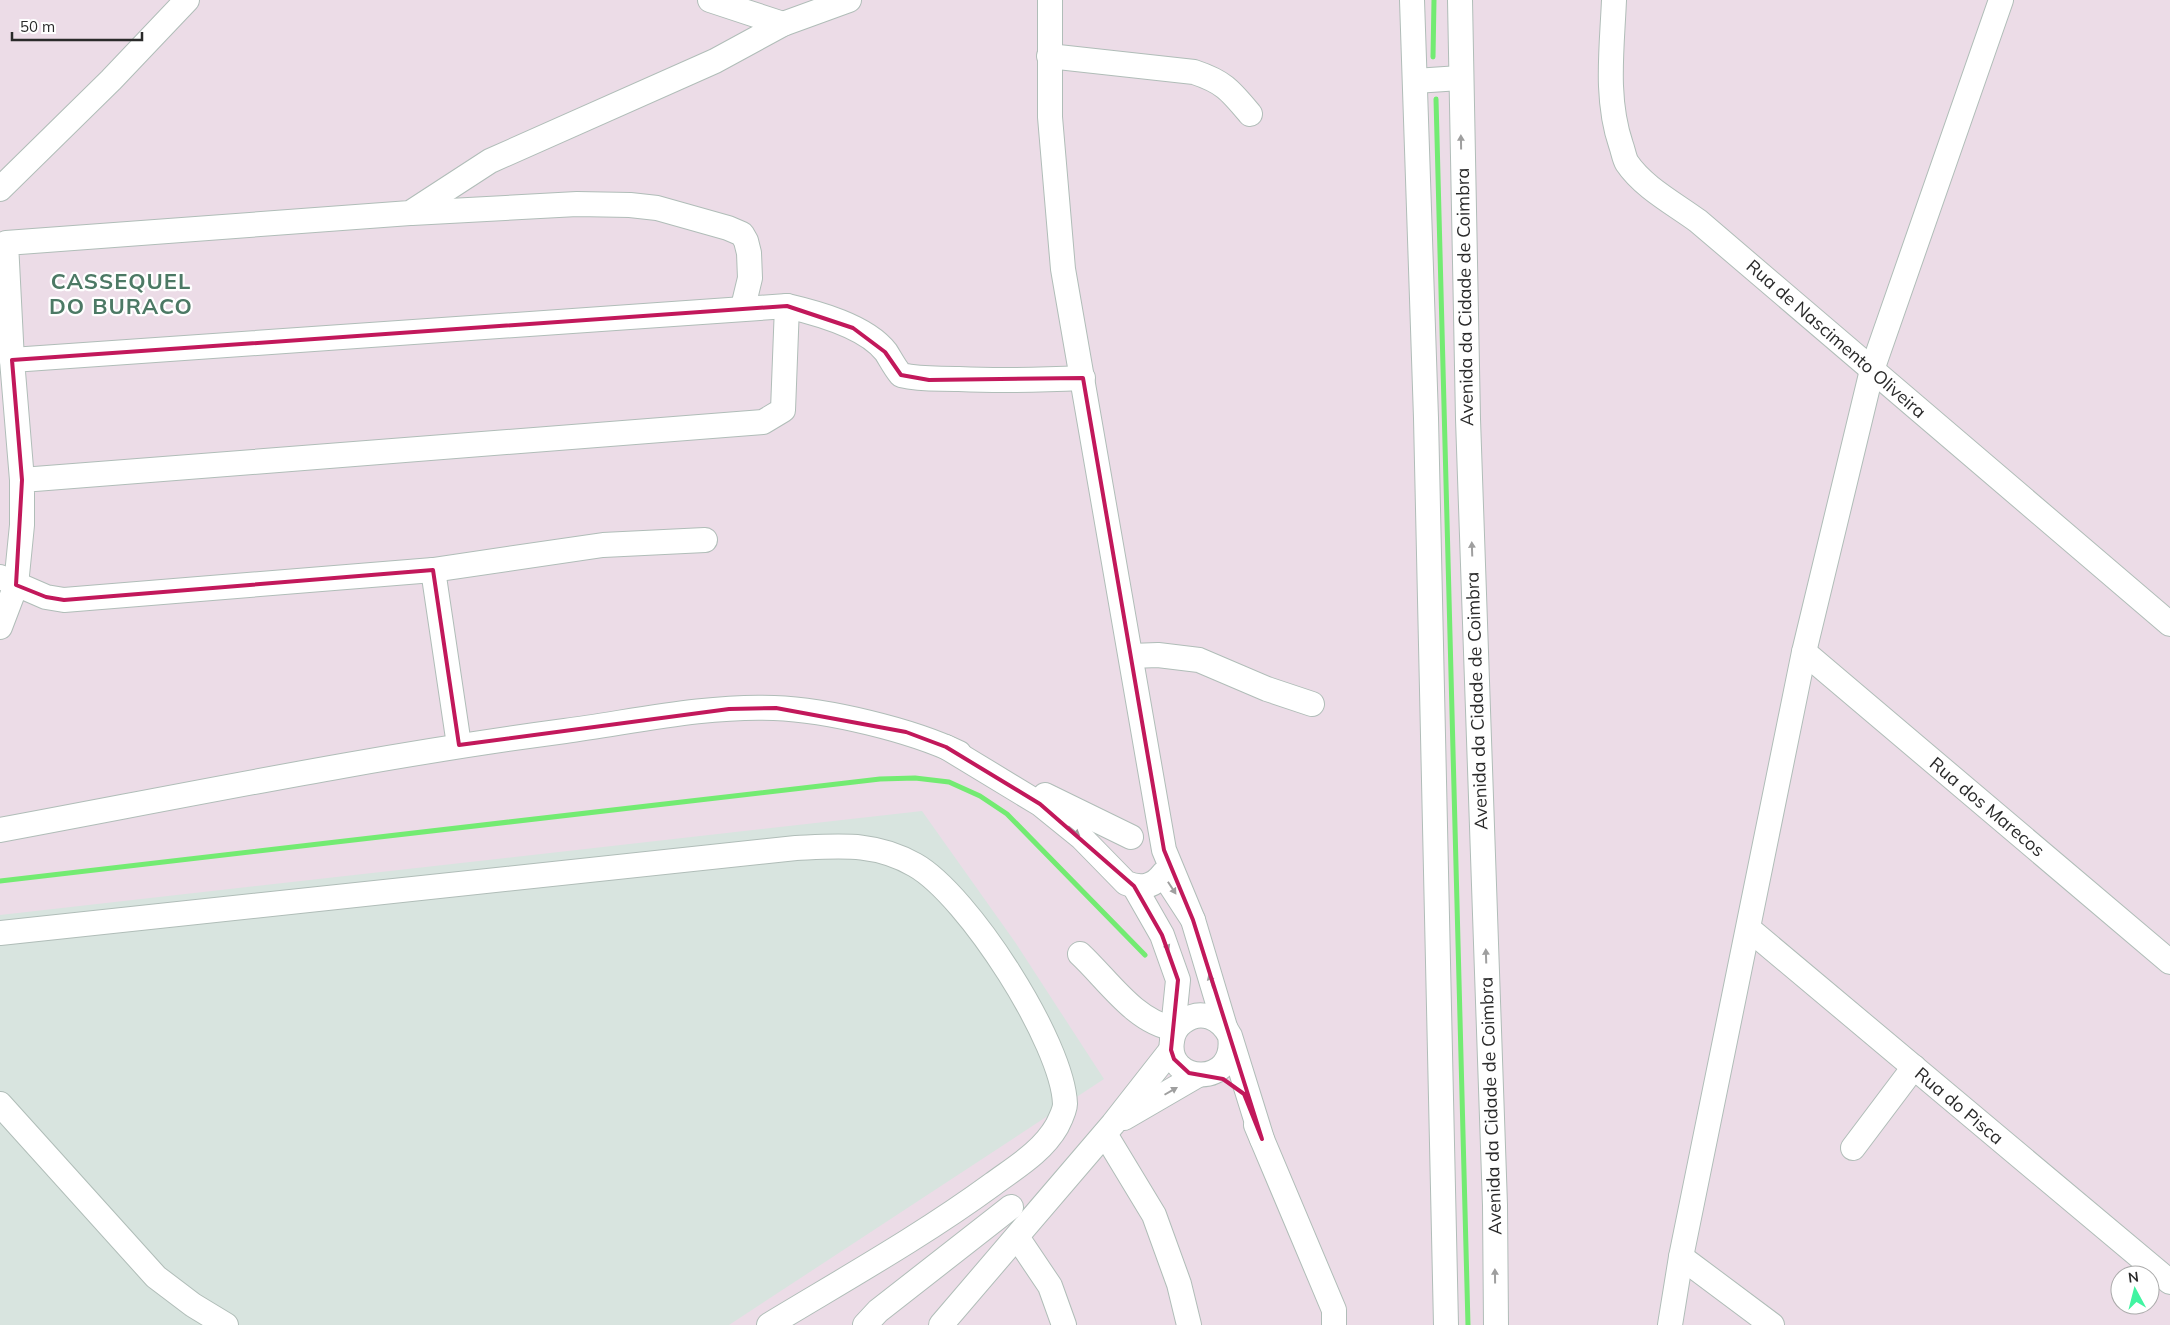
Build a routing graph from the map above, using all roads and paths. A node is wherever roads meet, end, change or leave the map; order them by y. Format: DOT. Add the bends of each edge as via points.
graph roads {
  1 [pos="187,0"];
  2 [pos="710,0"];
  3 [pos="849,0"];
  4 [pos="1050,0"];
  5 [pos="1412,0"];
  6 [pos="1460,0"];
  7 [pos="1614,0"];
  8 [pos="2001,0"];
  9 [pos="784,24"];
  10 [pos="1049,56"];
  11 [pos="1460,78"];
  12 [pos="1415,81"];
  13 [pos="1250,114"];
  14 [pos="0,189"];
  15 [pos="410,213"];
  16 [pos="3,236"];
  17 [pos="787,306"];
  18 [pos="743,307"];
  19 [pos="12,360"];
  20 [pos="1872,370"];
  21 [pos="1083,378"];
  22 [pos="22,480"];
  23 [pos="705,540"];
  24 [pos="432,570"];
  25 [pos="8,581"];
  26 [pos="2170,624"];
  27 [pos="0,627"];
  28 [pos="1804,652"];
  29 [pos="1131,656"];
  30 [pos="1312,704"];
  31 [pos="459,745"];
  32 [pos="946,747"];
  33 [pos="1151,779"];
  34 [pos="0,830"];
  35 [pos="1137,836"];
  36 [pos="1164,850"];
  37 [pos="1127,882"];
  38 [pos="1193,920"];
  39 [pos="1749,929"];
  40 [pos="0,933"];
  41 [pos="1080,954"];
  42 [pos="2170,962"];
  43 [pos="1227,1032"];
  44 [pos="1172,1040"];
  45 [pos="1914,1067"];
  46 [pos="1203,1075"];
  47 [pos="0,1104"];
  48 [pos="1109,1129"];
  49 [pos="1262,1138"];
  50 [pos="1853,1148"];
  51 [pos="1011,1207"];
  52 [pos="1017,1238"];
  53 [pos="1681,1257"];
  54 [pos="2170,1282"];
  55 [pos="958,1316"];
  56 [pos="1334,1318"];
  57 [pos="226,1325"];
  58 [pos="769,1325"];
  59 [pos="865,1325"];
  60 [pos="941,1325"];
  61 [pos="1064,1325"];
  62 [pos="1189,1325"];
  63 [pos="1353,1325"];
  64 [pos="1446,1325"];
  65 [pos="1496,1325"];
  66 [pos="1670,1325"];
  67 [pos="1772,1325"];
  1 -- 14 [label="street"];
  2 -- 9 [label="street"];
  3 -- 9 [label="street"];
  4 -- 10 [label="street"];
  5 -- 12 [label="street"];
  6 -- 11 [label="street, Avenida da Cidade de Coimbra"];
  7 -- 20 [label="street, Rua de Nascimento Oliveira" via="1611,93 1615,129 1626,162 1651,187 1698,221"];
  8 -- 20 [label="street"];
  9 -- 15 [label="street" via="715,61 490,161"];
  10 -- 13 [label="street" via="1194,72 1216,79"];
  10 -- 21 [label="street" via="1055,193"];
  11 -- 12 [label="street"];
  65 -- 11 [label="street, Avenida da Cidade de Coimbra, one-way"];
  12 -- 64 [label="street" via="1426,418"];
  15 -- 16 [label="street"];
  15 -- 18 [label="street" via="577,204 657,208 742,234 749,253 750,278"];
  16 -- 19 [label="street"];
  17 -- 18 [label="street"];
  17 -- 21 [label="street" via="817,313 853,328 885,352 901,375 929,380"];
  17 -- 22 [label="street" via="783,410 763,422"];
  18 -- 19 [label="street"];
  19 -- 22 [label="street"];
  20 -- 26 [label="street, Rua de Nascimento Oliveira"];
  20 -- 28 [label="street"];
  21 -- 29 [label="street"];
  22 -- 25 [label="street" via="22,525"];
  23 -- 24 [label="street" via="603,545"];
  24 -- 25 [label="street" via="64,600 46,598"];
  24 -- 31 [label="street"];
  25 -- 27 [label="street"];
  28 -- 39 [label="street"];
  28 -- 42 [label="street, Rua dos Marecos"];
  29 -- 30 [label="street" via="1178,656 1199,660"];
  29 -- 33 [label="street"];
  31 -- 32 [label="street" via="729,709 776,708 840,717 906,732"];
  31 -- 34 [label="street"];
  32 -- 35 [label="street"];
  32 -- 37 [label="street, one-way" via="1040,804 1082,838"];
  33 -- 35 [label="street"];
  33 -- 36 [label="street"];
  35 -- 36 [label="street" via="1159,843"];
  35 -- 37 [label="street" via="1119,847 1116,855 1116,870"];
  36 -- 38 [label="street"];
  37 -- 38 [label="street, one-way" via="1151,885 1163,874"];
  37 -- 44 [label="street, one-way" via="1162,935 1178,980"];
  43 -- 38 [label="street, one-way"];
  39 -- 45 [label="street, Rua do Pisca"];
  39 -- 53 [label="street"];
  40 -- 58 [label="street" via="796,848 860,846 890,852 940,884 984,935 1040,1026 1062,1079 1065,1106 1056,1126 1037,1151 941,1222"];
  41 -- 44 [label="street" via="1142,1016 1162,1027"];
  43 -- 44 [label="street" via="1208,1016 1189,1018 1174,1031"];
  43 -- 46 [label="street" via="1231,1046 1224,1064"];
  43 -- 49 [label="street"];
  44 -- 46 [label="street" via="1181,1067"];
  44 -- 48 [label="street"];
  45 -- 50 [label="street"];
  45 -- 54 [label="street, Rua do Pisca"];
  48 -- 46 [label="street, one-way"];
  46 -- 49 [label="street" via="1232,1084 1244,1094"];
  47 -- 57 [label="street" via="156,1277"];
  48 -- 52 [label="street"];
  48 -- 62 [label="street" via="1154,1215 1179,1284"];
  49 -- 56 [label="street"];
  51 -- 59 [label="street" via="878,1311"];
  52 -- 55 [label="street"];
  52 -- 61 [label="street" via="1050,1286"];
  53 -- 66 [label="street"];
  53 -- 67 [label="street"];
  55 -- 60 [label="street"];
  56 -- 63 [label="street"];
}
